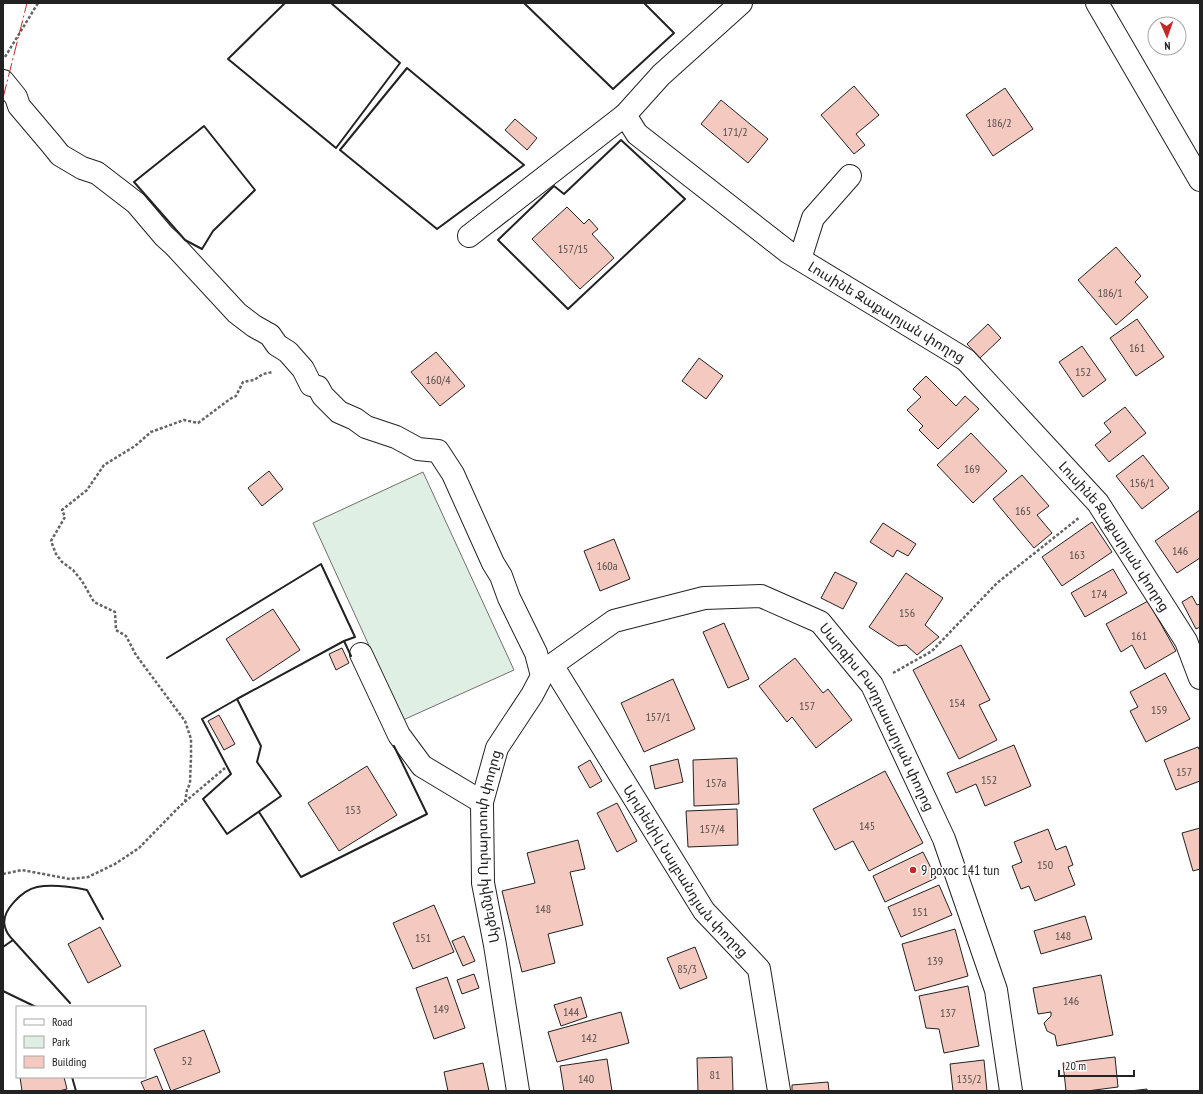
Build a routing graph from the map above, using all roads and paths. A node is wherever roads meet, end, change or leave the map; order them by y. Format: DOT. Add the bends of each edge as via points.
graph roads {
  1 [pos="38,3"];
  2 [pos="742,3"];
  3 [pos="1097,3"];
  4 [pos="3,60"];
  5 [pos="3,82"];
  6 [pos="625,115"];
  7 [pos="850,176"];
  8 [pos="1200,180"];
  9 [pos="469,236"];
  10 [pos="800,259"];
  11 [pos="279,371"];
  12 [pos="1098,503"];
  13 [pos="1193,637"];
  14 [pos="361,654"];
  15 [pos="547,670"];
  16 [pos="1200,678"];
  17 [pos="872,685"];
  18 [pos="225,768"];
  19 [pos="185,802"];
  20 [pos="482,802"];
  21 [pos="3,874"];
  22 [pos="518,1091"];
  23 [pos="779,1091"];
  24 [pos="1011,1091"];
  1 -- 4 [label="path"];
  2 -- 6 [label="street" via="661,75"];
  3 -- 8 [label="street"];
  5 -- 15 [label="street, Արփենիկ Նալբանդյան փողոց" via="16,97 19,106 60,155 82,168 97,173 136,203 237,313 270,335 277,345 288,352 303,369 311,385 318,386 323,396 339,412 366,427 418,448 438,451 453,474 509,598"];
  6 -- 9 [label="street"];
  6 -- 10 [label="street, Լուսինե Զաքարյան փողոց" via="637,134 782,248"];
  7 -- 10 [label="street" via="813,218"];
  10 -- 12 [label="street, Լուսինե Զաքարյան փողոց" via="966,360"];
  11 -- 19 [label="path" via="243,382 236,396 198,423 184,420 150,432 135,446 104,465 87,490 62,510 65,517 51,541 56,554 82,580 94,602 115,612 116,630 126,636 136,655 185,721 191,739 191,757 190,783"];
  12 -- 13 [label="street, Լուսինե Զաքարյան փողոց"];
  12 -- 17 [label="path" via="998,583 932,651"];
  13 -- 16 [label="street, Լուսինե Զաքարյան փողոց"];
  14 -- 20 [label="street" via="399,734 422,766"];
  15 -- 17 [label="street, Սարգիս Բաղդասարյան փողոց" via="614,621 704,598 761,596 820,622"];
  15 -- 20 [label="street, Այծեմնիկ Ուրարտուի փողոց" via="497,748"];
  15 -- 23 [label="street, Արփենիկ Նալբանդյան փողոց" via="704,911 759,970"];
  17 -- 24 [label="street, Սարգիս Բաղդասարյան փողոց" via="944,839 996,990"];
  18 -- 19 [label="path"];
  19 -- 21 [label="path" via="139,848 115,864 88,877 70,879 22,870"];
  20 -- 22 [label="street, Այծեմնիկ Ուրարտուի փողոց" via="483,883"];
}
